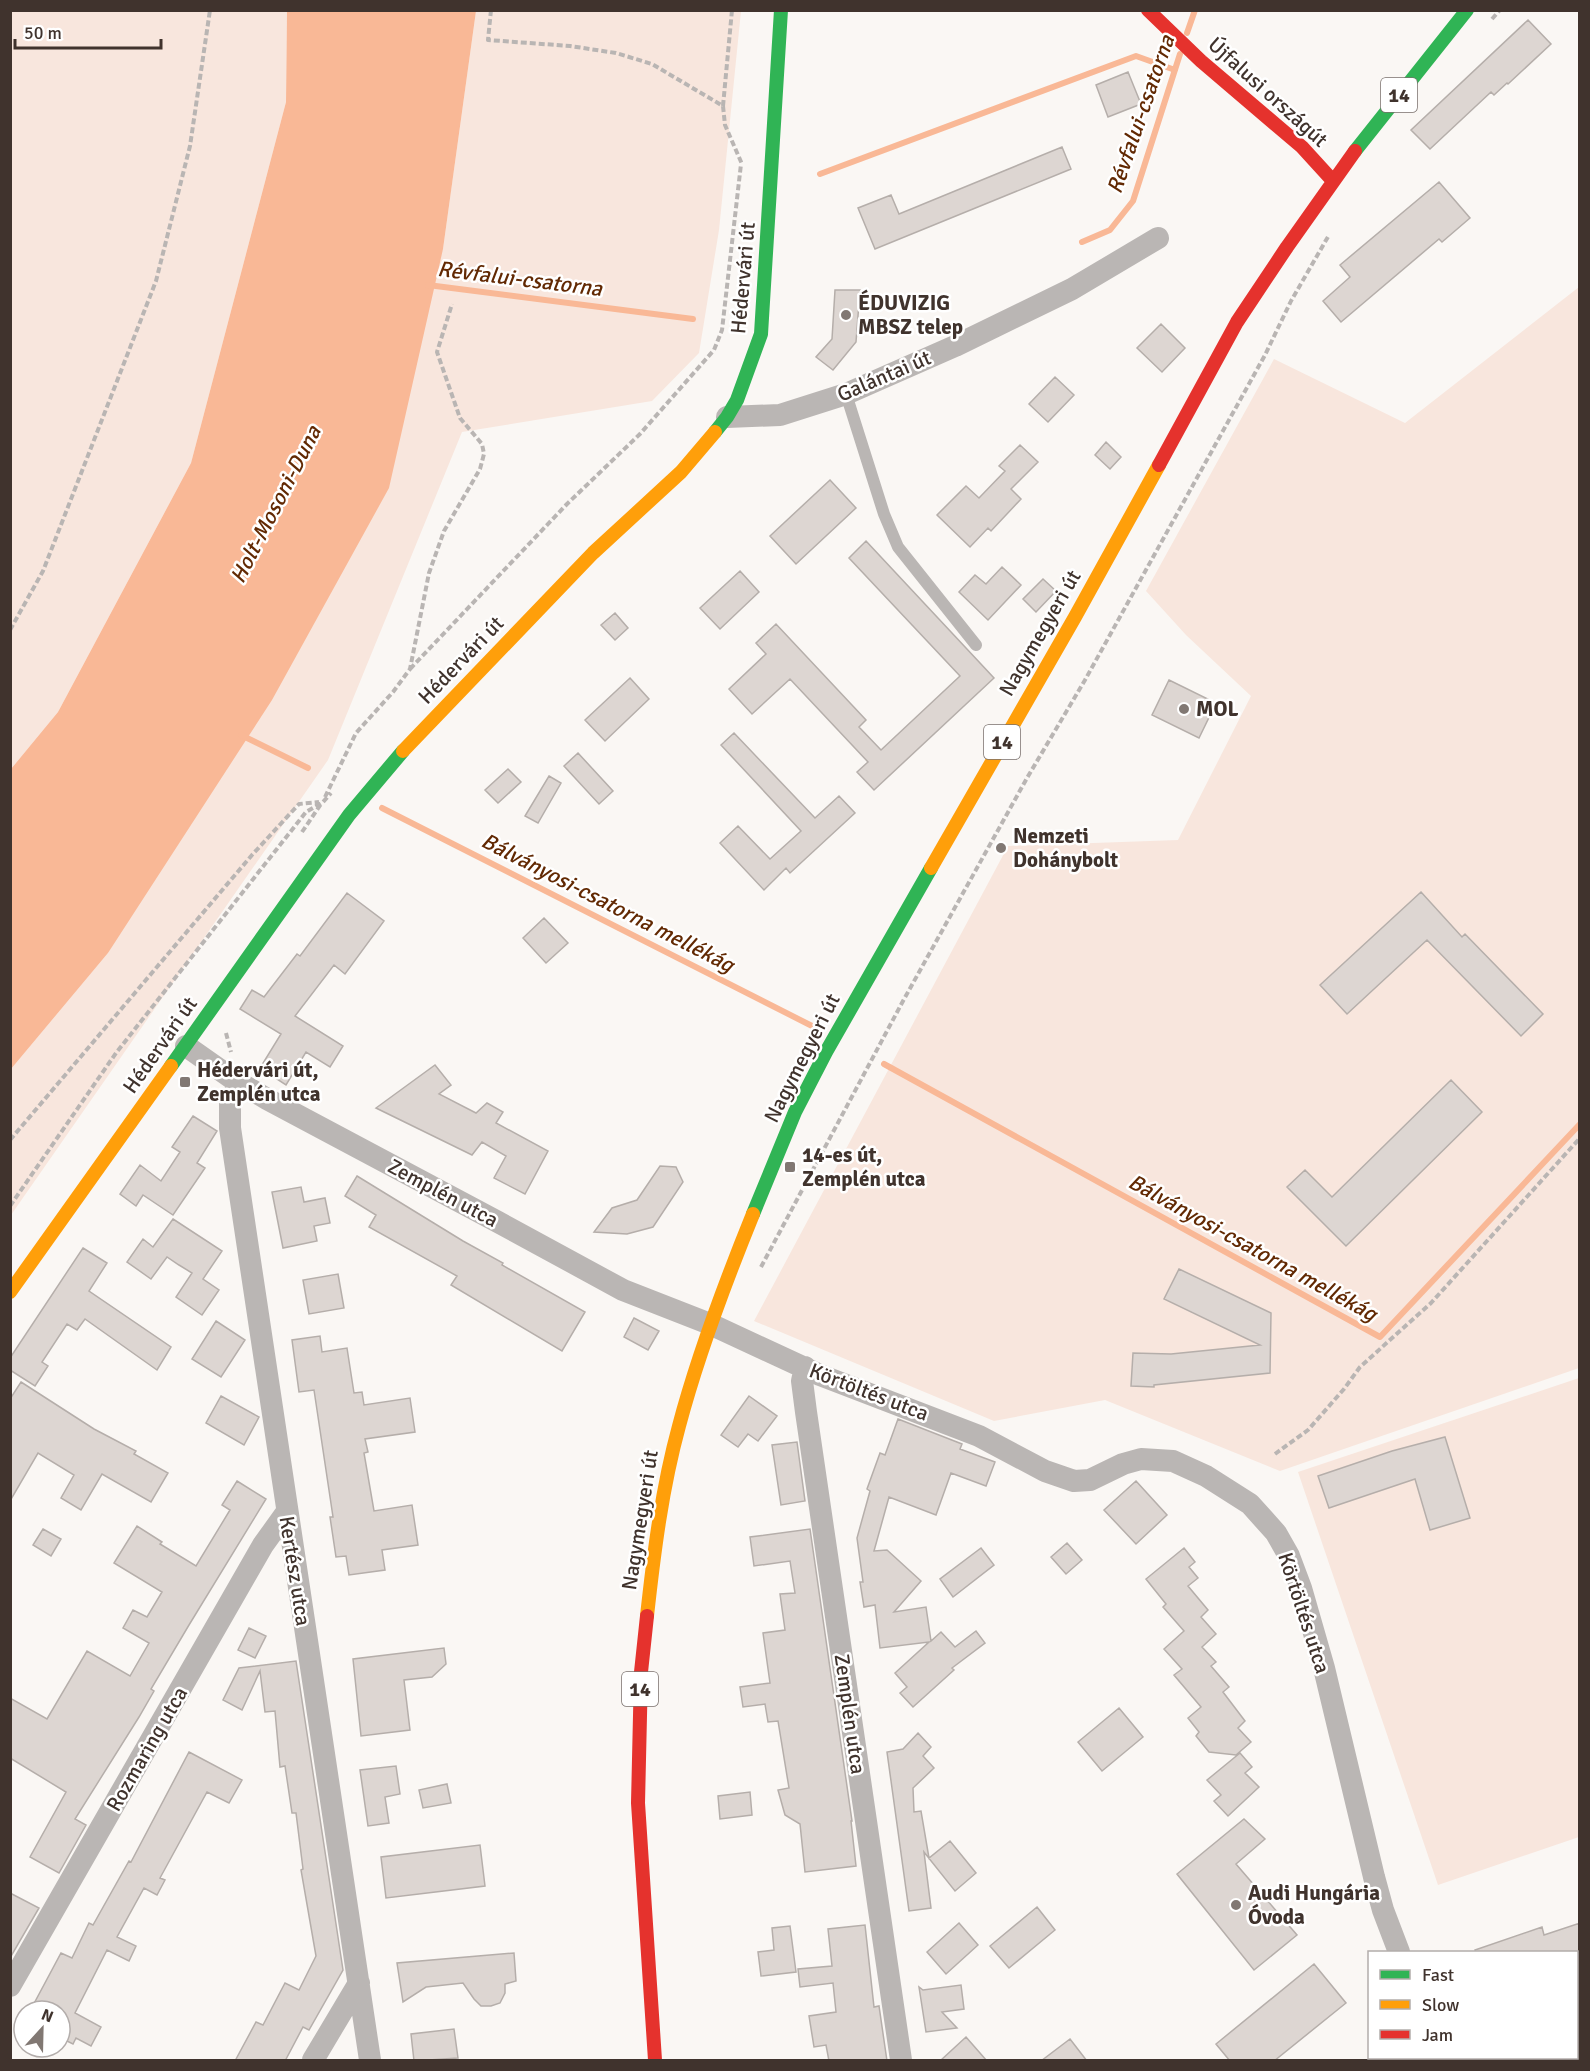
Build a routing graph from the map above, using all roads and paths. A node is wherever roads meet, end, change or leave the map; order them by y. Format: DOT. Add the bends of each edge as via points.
graph roads {
  1 [pos="210,10"];
  2 [pos="491,10"];
  3 [pos="732,10"];
  4 [pos="781,10"];
  5 [pos="1148,10"];
  6 [pos="1467,10"];
  7 [pos="723,106"];
  8 [pos="1333,180"];
  9 [pos="1333,229"];
  10 [pos="1158,238"];
  11 [pos="452,303"];
  12 [pos="846,394"];
  13 [pos="727,417"];
  14 [pos="10,630"];
  15 [pos="976,645"];
  16 [pos="410,669"];
  17 [pos="339,784"];
  18 [pos="323,802"];
  19 [pos="214,1004"];
  20 [pos="186,1046"];
  21 [pos="236,1081"];
  22 [pos="1580,1138"];
  23 [pos="10,1140"];
  24 [pos="10,1206"];
  25 [pos="759,1271"];
  26 [pos="10,1292"];
  27 [pos="710,1324"];
  28 [pos="805,1367"];
  29 [pos="1275,1454"];
  30 [pos="286,1514"];
  31 [pos="1398,1951"];
  32 [pos="358,1983"];
  33 [pos="10,1986"];
  34 [pos="313,2061"];
  35 [pos="370,2061"];
  36 [pos="655,2061"];
  37 [pos="901,2061"];
  1 -- 14 [label="path" via="190,146 156,281 43,571"];
  2 -- 7 [label="path" via="488,40 616,53 652,64"];
  3 -- 7 [label="path"];
  4 -- 13 [label="main road, Hédervári út" via="761,334"];
  5 -- 8 [label="main road, Újfalusi országút" via="1302,147"];
  6 -- 8 [label="main road, 14"];
  7 -- 16 [label="path" via="725,125 741,164 722,330 714,350 640,434 567,504"];
  8 -- 27 [label="main road, Nagymegyeri út / 14" via="1237,322 1075,617 826,1052 795,1112"];
  9 -- 25 [label="path" via="1086,680 903,1000"];
  10 -- 12 [label="street, Galántai út" via="1072,289"];
  11 -- 16 [label="path" via="437,352 460,418 482,444 484,454 480,469 436,552"];
  12 -- 13 [label="street, Galántai út" via="780,415"];
  12 -- 15 [label="lane" via="898,547"];
  13 -- 19 [label="main road, Hédervári út" via="681,472 592,553 398,756 331,838"];
  16 -- 18 [label="path" via="356,733"];
  17 -- 18 [label="path"];
  18 -- 23 [label="path" via="299,804"];
  18 -- 24 [label="path" via="306,812 116,1053"];
  19 -- 20 [label="main road, Hédervári út"];
  19 -- 21 [label="path" via="224,1014"];
  20 -- 21 [label="street, Zemplén utca"];
  20 -- 26 [label="main road, Hédervári út"];
  21 -- 27 [label="street, Zemplén utca" via="622,1290"];
  21 -- 30 [label="street, Kertész utca" via="230,1103 230,1128"];
  22 -- 29 [label="path" via="1431,1303 1360,1367 1308,1430"];
  27 -- 28 [label="street, Körtöltés utca"];
  27 -- 36 [label="main road, Nagymegyeri út / 14" via="667,1477 641,1672 638,1803"];
  28 -- 31 [label="street, Körtöltés utca" via="978,1436 1060,1477 1090,1480 1141,1459 1173,1461 1250,1504 1276,1533 1301,1588 1377,1888"];
  28 -- 37 [label="street, Zemplén utca" via="802,1381 806,1412"];
  30 -- 32 [label="street, Kertész utca"];
  30 -- 33 [label="street, Rozmaring utca" via="263,1545"];
  32 -- 34 [label="street"];
  32 -- 35 [label="street, Kertész utca"];
}
